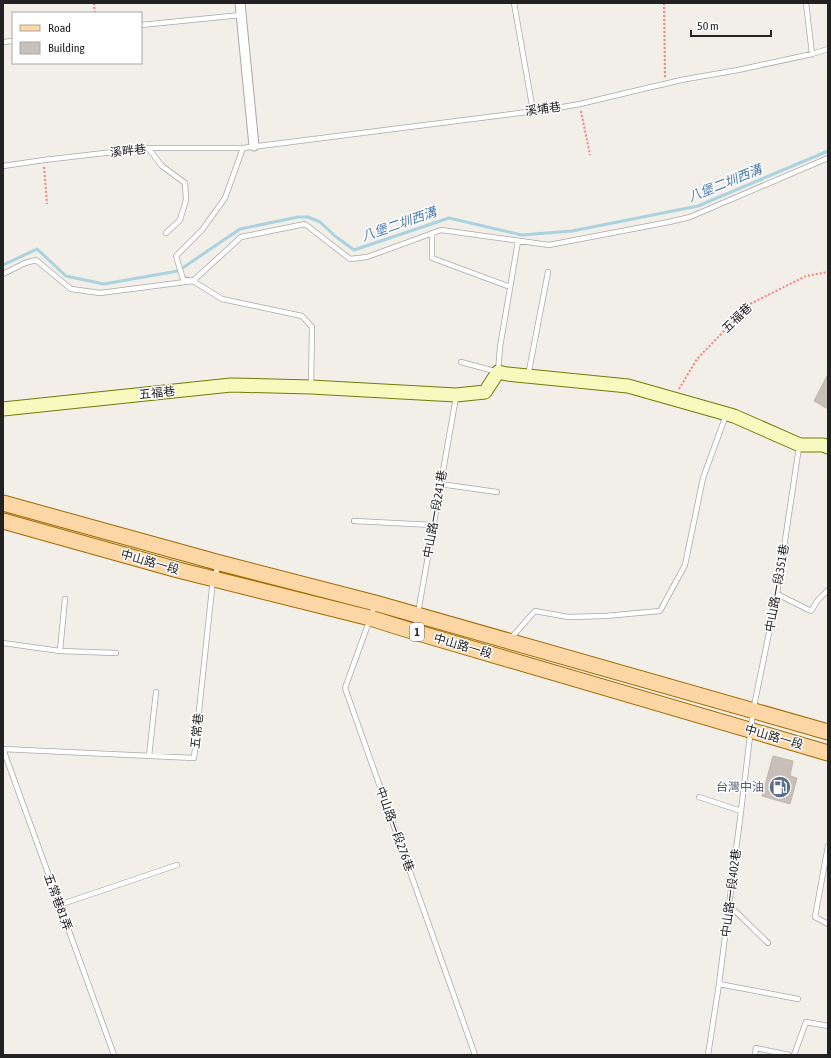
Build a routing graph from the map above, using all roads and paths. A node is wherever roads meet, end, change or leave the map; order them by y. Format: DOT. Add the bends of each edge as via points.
graph roads {
  1 [pos="240,3"];
  2 [pos="514,3"];
  3 [pos="664,3"];
  4 [pos="806,3"];
  5 [pos="241,15"];
  6 [pos="142,26"];
  7 [pos="828,49"];
  8 [pos="812,54"];
  9 [pos="665,84"];
  10 [pos="580,104"];
  11 [pos="533,111"];
  12 [pos="254,146"];
  13 [pos="148,148"];
  14 [pos="243,148"];
  15 [pos="590,155"];
  16 [pos="828,158"];
  17 [pos="44,160"];
  18 [pos="3,166"];
  19 [pos="47,204"];
  20 [pos="166,233"];
  21 [pos="432,233"];
  22 [pos="518,241"];
  23 [pos="548,272"];
  24 [pos="828,272"];
  25 [pos="3,274"];
  26 [pos="193,281"];
  27 [pos="510,287"];
  28 [pos="461,362"];
  29 [pos="498,372"];
  30 [pos="527,376"];
  31 [pos="311,387"];
  32 [pos="456,395"];
  33 [pos="673,399"];
  34 [pos="3,410"];
  35 [pos="726,414"];
  36 [pos="800,445"];
  37 [pos="828,446"];
  38 [pos="440,484"];
  39 [pos="497,492"];
  40 [pos="3,503"];
  41 [pos="354,520"];
  42 [pos="3,521"];
  43 [pos="433,525"];
  44 [pos="220,563"];
  45 [pos="213,579"];
  46 [pos="828,590"];
  47 [pos="777,594"];
  48 [pos="65,599"];
  49 [pos="375,603"];
  50 [pos="418,615"];
  51 [pos="370,618"];
  52 [pos="415,632"];
  53 [pos="508,641"];
  54 [pos="3,643"];
  55 [pos="60,651"];
  56 [pos="116,653"];
  57 [pos="156,692"];
  58 [pos="753,711"];
  59 [pos="750,730"];
  60 [pos="828,732"];
  61 [pos="3,750"];
  62 [pos="828,753"];
  63 [pos="149,756"];
  64 [pos="699,797"];
  65 [pos="741,811"];
  66 [pos="828,846"];
  67 [pos="177,865"];
  68 [pos="59,905"];
  69 [pos="729,905"];
  70 [pos="828,924"];
  71 [pos="768,943"];
  72 [pos="719,984"];
  73 [pos="798,999"];
  74 [pos="828,1026"];
  75 [pos="114,1055"];
  76 [pos="475,1055"];
  77 [pos="708,1055"];
  78 [pos="755,1055"];
  79 [pos="789,1055"];
  80 [pos="794,1055"];
  1 -- 5 [label="street"];
  2 -- 11 [label="lane"];
  3 -- 9 [label="path"];
  4 -- 8 [label="lane"];
  5 -- 6 [label="lane"];
  5 -- 12 [label="street"];
  7 -- 8 [label="lane, 溪埔巷"];
  8 -- 9 [label="lane, 溪埔巷"];
  9 -- 10 [label="lane, 溪埔巷"];
  10 -- 11 [label="lane, 溪埔巷"];
  10 -- 15 [label="path"];
  11 -- 12 [label="lane, 溪埔巷"];
  12 -- 14 [label="lane, 溪畔巷"];
  13 -- 14 [label="lane, 溪畔巷"];
  13 -- 17 [label="lane, 溪畔巷"];
  13 -- 20 [label="lane" via="162,166 185,183 186,200 180,220"];
  14 -- 26 [label="lane" via="225,198 202,230 176,256 183,278"];
  16 -- 22 [label="lane" via="690,217 549,245"];
  17 -- 18 [label="lane, 溪畔巷"];
  17 -- 19 [label="path"];
  21 -- 22 [label="lane" via="441,230"];
  21 -- 26 [label="lane" via="367,257 350,258 305,224 241,237"];
  21 -- 27 [label="lane" via="432,258"];
  22 -- 27 [label="lane, 五福巷"];
  23 -- 30 [label="lane"];
  24 -- 33 [label="path, 五福巷" via="806,276 748,305 697,358"];
  25 -- 26 [label="lane" via="36,260 71,290 100,292"];
  26 -- 31 [label="lane" via="222,299 302,316 312,327"];
  27 -- 29 [label="lane, 五福巷"];
  28 -- 29 [label="lane"];
  29 -- 30 [label="street"];
  29 -- 32 [label="street, 五福巷" via="485,392"];
  30 -- 33 [label="street" via="628,386"];
  31 -- 32 [label="street, 五福巷"];
  31 -- 34 [label="street, 五福巷" via="231,385"];
  32 -- 38 [label="lane, 中山路一段241巷"];
  33 -- 35 [label="street"];
  35 -- 36 [label="street"];
  35 -- 53 [label="lane" via="702,478 685,566 660,610 568,617 535,611"];
  36 -- 37 [label="street"];
  36 -- 47 [label="lane, 中山路一段351巷"];
  38 -- 39 [label="lane"];
  38 -- 43 [label="lane, 中山路一段241巷"];
  40 -- 44 [label="main road, 中山路一段 / 1"];
  41 -- 43 [label="lane"];
  42 -- 45 [label="main road, 中山路一段 / 1"];
  43 -- 50 [label="lane, 中山路一段241巷"];
  44 -- 45 [label="lane, 五常巷"];
  44 -- 49 [label="main road, 中山路一段 / 1"];
  45 -- 51 [label="main road, 中山路一段 / 1"];
  45 -- 63 [label="lane, 五常巷" via="194,758"];
  46 -- 47 [label="lane" via="811,611"];
  47 -- 58 [label="lane, 中山路一段351巷"];
  48 -- 55 [label="lane"];
  49 -- 50 [label="main road, 中山路一段 / 1"];
  49 -- 51 [label="lane, 中山路一段276巷"];
  50 -- 52 [label="lane, 中山路一段241巷"];
  50 -- 53 [label="main road, 中山路一段 / 1"];
  51 -- 52 [label="main road, 中山路一段 / 1"];
  51 -- 76 [label="lane, 中山路一段276巷" via="345,688"];
  52 -- 59 [label="main road, 中山路一段 / 1"];
  53 -- 58 [label="main road, 中山路一段 / 1"];
  54 -- 55 [label="lane"];
  55 -- 56 [label="lane"];
  57 -- 63 [label="lane"];
  58 -- 59 [label="lane, 中山路一段351巷"];
  58 -- 60 [label="main road, 中山路一段 / 1"];
  59 -- 62 [label="main road, 中山路一段 / 1"];
  59 -- 65 [label="lane, 中山路一段402巷"];
  61 -- 63 [label="lane, 五常巷"];
  61 -- 68 [label="lane, 五常巷81弄"];
  64 -- 65 [label="lane"];
  65 -- 69 [label="lane, 中山路一段402巷"];
  66 -- 70 [label="lane" via="815,917"];
  67 -- 68 [label="lane"];
  68 -- 75 [label="lane, 五常巷81弄"];
  69 -- 71 [label="lane"];
  69 -- 72 [label="lane, 中山路一段402巷"];
  72 -- 73 [label="lane"];
  72 -- 77 [label="lane, 中山路一段402巷"];
  74 -- 80 [label="lane" via="806,1022"];
  78 -- 79 [label="lane" via="756,1048"];
}
